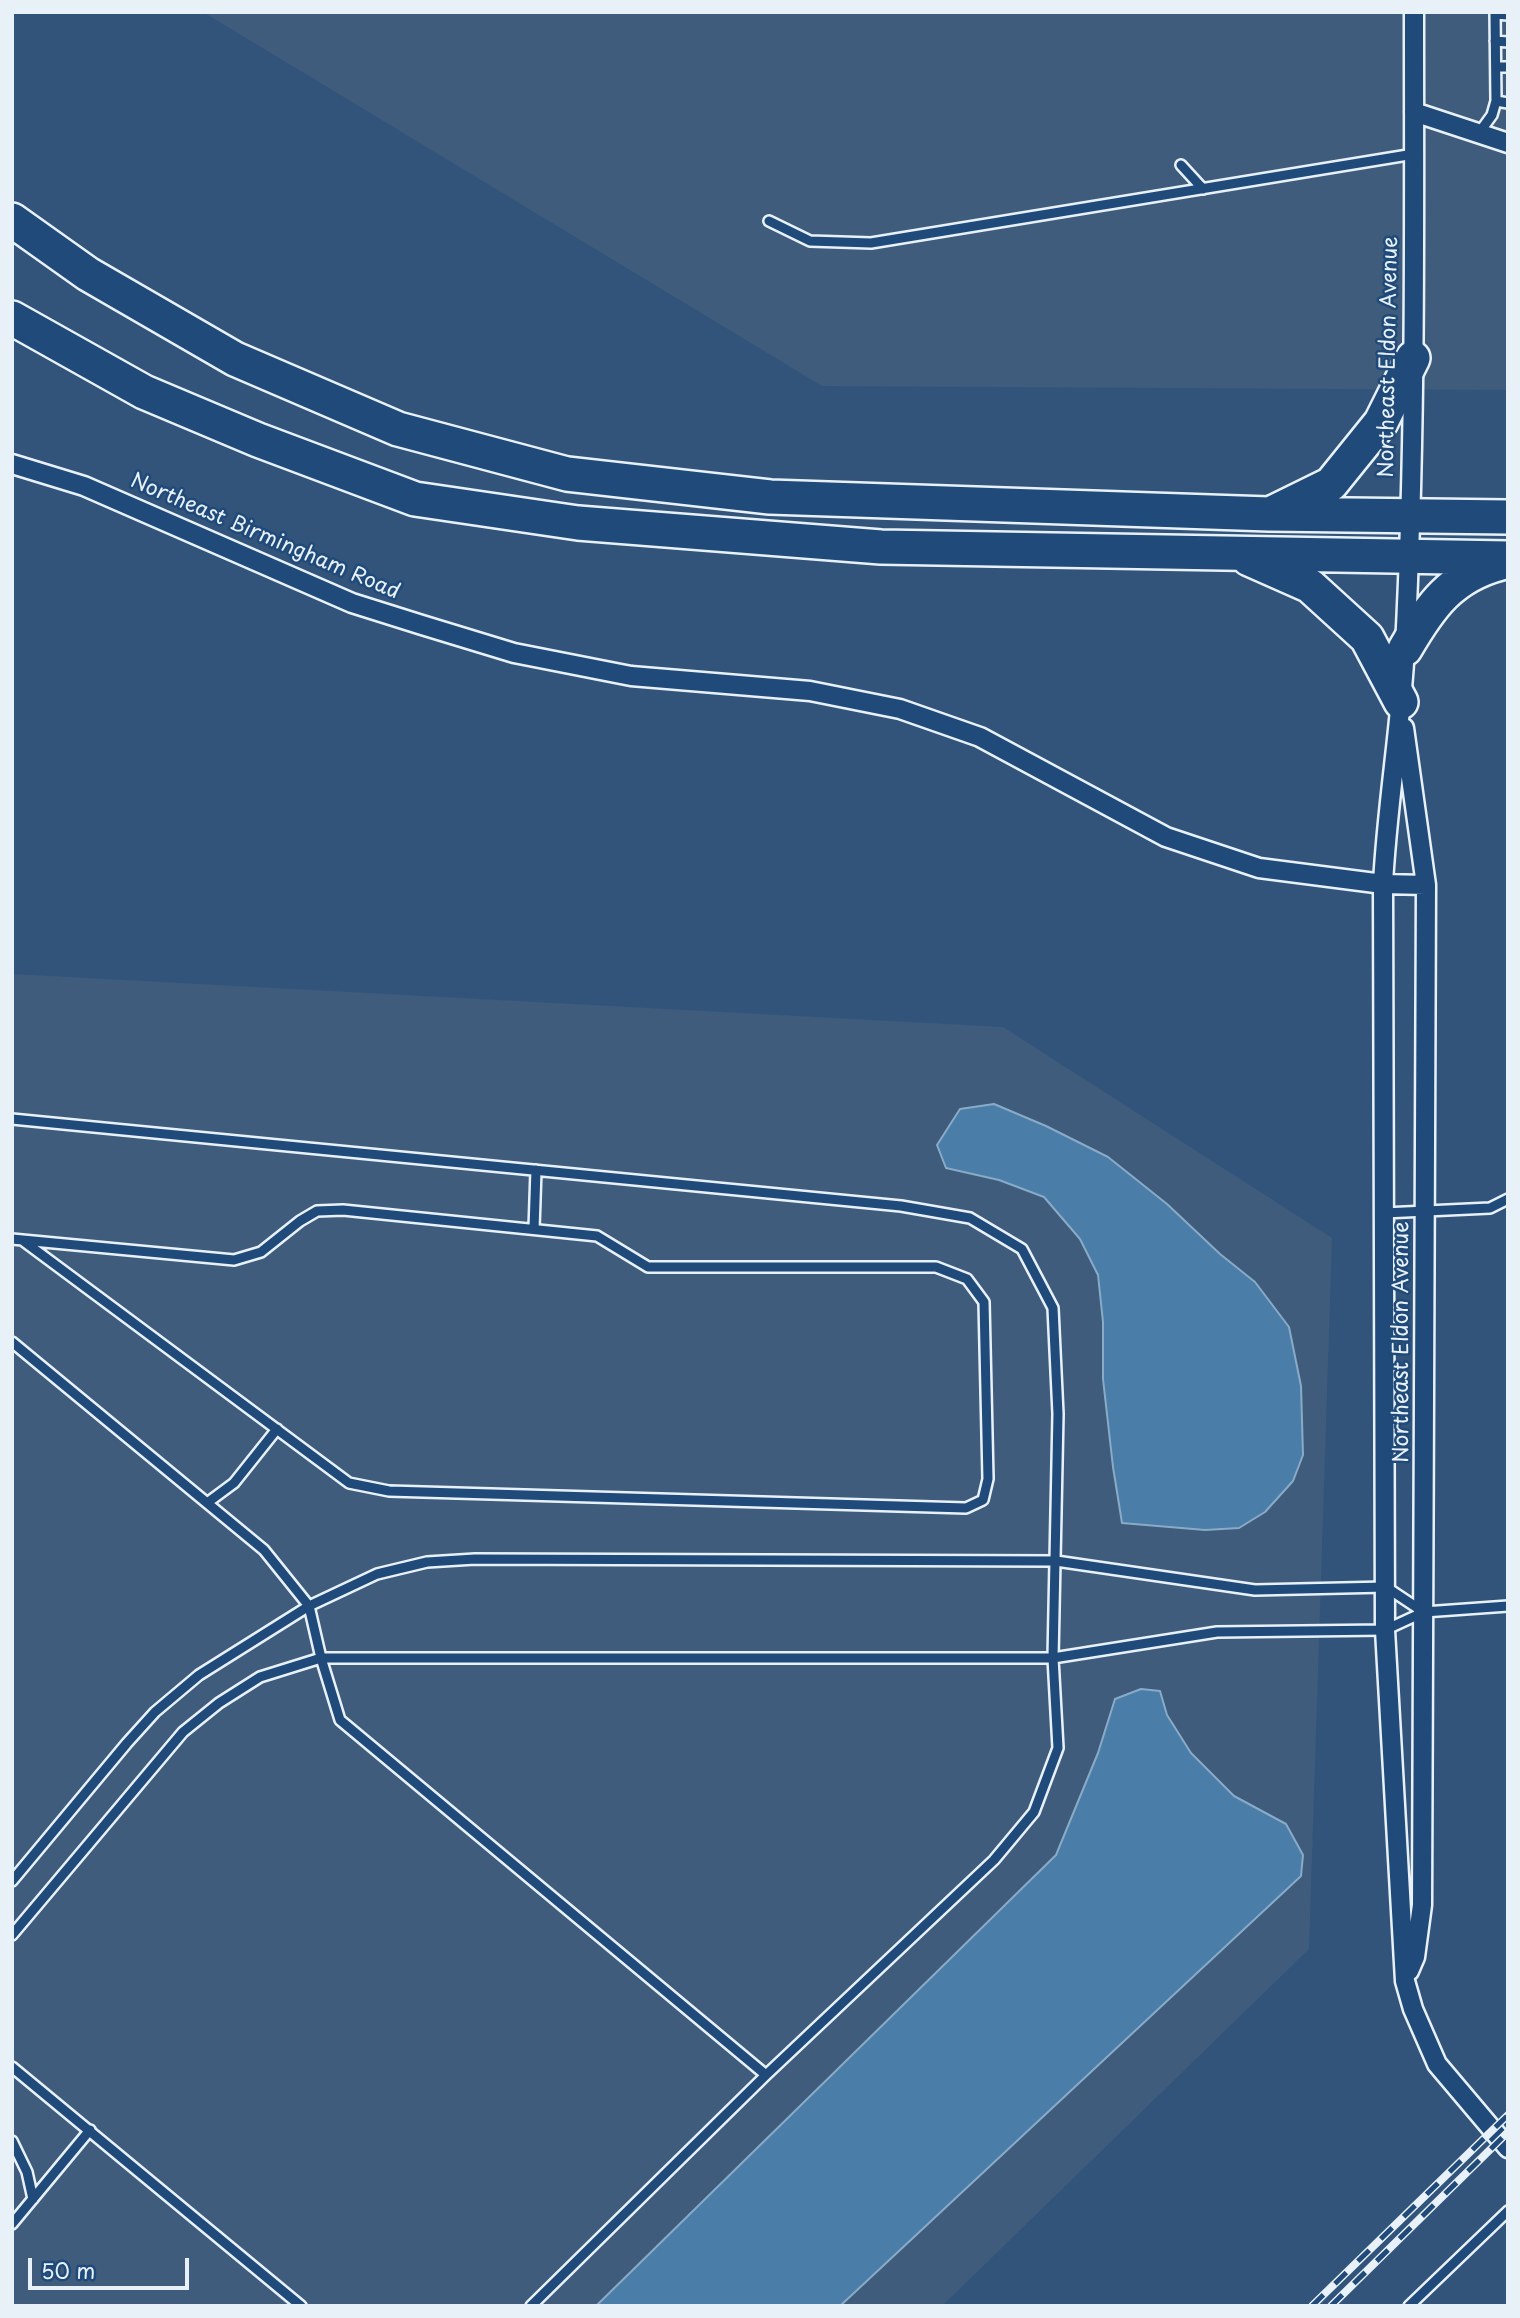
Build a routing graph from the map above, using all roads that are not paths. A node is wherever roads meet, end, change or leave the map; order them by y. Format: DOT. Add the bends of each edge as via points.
graph roads {
  1 [pos="1415,12"];
  2 [pos="1495,13"];
  3 [pos="1508,15"];
  4 [pos="1495,41"];
  5 [pos="1508,41"];
  6 [pos="1496,66"];
  7 [pos="1508,67"];
  8 [pos="1496,101"];
  9 [pos="1508,103"];
  10 [pos="1414,112"];
  11 [pos="1479,134"];
  12 [pos="1508,143"];
  13 [pos="1414,155"];
  14 [pos="1181,165"];
  15 [pos="1203,189"];
  16 [pos="12,220"];
  17 [pos="769,221"];
  18 [pos="12,318"];
  19 [pos="1413,358"];
  20 [pos="12,464"];
  21 [pos="1269,514"];
  22 [pos="1409,517"];
  23 [pos="1508,517"];
  24 [pos="1234,553"];
  25 [pos="1408,556"];
  26 [pos="1508,559"];
  27 [pos="1405,649"];
  28 [pos="1401,702"];
  29 [pos="1383,884"];
  30 [pos="1426,886"];
  31 [pos="12,1119"];
  32 [pos="536,1170"];
  33 [pos="1508,1199"];
  34 [pos="1384,1213"];
  35 [pos="1425,1213"];
  36 [pos="534,1229"];
  37 [pos="17,1239"];
  38 [pos="12,1342"];
  39 [pos="277,1429"];
  40 [pos="207,1503"];
  41 [pos="1056,1561"];
  42 [pos="1386,1587"];
  43 [pos="309,1606"];
  44 [pos="1508,1606"];
  45 [pos="1424,1612"];
  46 [pos="1385,1630"];
  47 [pos="321,1658"];
  48 [pos="1053,1658"];
  49 [pos="12,1881"];
  50 [pos="12,1936"];
  51 [pos="1405,1981"];
  52 [pos="12,2067"];
  53 [pos="766,2075"];
  54 [pos="90,2130"];
  55 [pos="12,2141"];
  56 [pos="1508,2148"];
  57 [pos="33,2199"];
  58 [pos="1508,2211"];
  59 [pos="12,2224"];
  60 [pos="301,2306"];
  61 [pos="531,2306"];
  62 [pos="1409,2306"];
  1 -- 10 [label="street, Northeast Eldon Avenue"];
  2 -- 3 [label="lane"];
  2 -- 4 [label="lane"];
  4 -- 5 [label="lane"];
  4 -- 6 [label="lane"];
  6 -- 7 [label="lane"];
  6 -- 8 [label="lane"];
  8 -- 9 [label="lane"];
  8 -- 11 [label="lane"];
  10 -- 11 [label="street"];
  10 -- 13 [label="street, Northeast Eldon Avenue"];
  11 -- 12 [label="street"];
  13 -- 15 [label="lane"];
  13 -- 19 [label="street, Northeast Eldon Avenue"];
  14 -- 15 [label="lane"];
  15 -- 17 [label="lane" via="871,243 810,240"];
  16 -- 21 [label="highway" via="88,274 235,359 398,429 567,474 770,497"];
  18 -- 24 [label="highway" via="144,392 415,499 578,523 881,547"];
  19 -- 21 [label="highway" via="1381,422 1331,484"];
  19 -- 22 [label="street, Northeast Eldon Avenue"];
  20 -- 29 [label="street, Northeast Birmingham Road" via="84,486 352,603 422,625 514,653 631,676 810,691 900,709 979,737 1167,837 1259,868"];
  21 -- 22 [label="highway"];
  22 -- 23 [label="highway"];
  22 -- 25 [label="street, Northeast Eldon Avenue"];
  24 -- 25 [label="highway"];
  24 -- 28 [label="highway" via="1310,586 1367,638"];
  25 -- 26 [label="highway"];
  25 -- 27 [label="street, Northeast Eldon Avenue"];
  26 -- 27 [label="highway" via="1479,569 1441,596"];
  27 -- 28 [label="street, Northeast Eldon Avenue"];
  28 -- 29 [label="street, Northeast Eldon Avenue"];
  28 -- 30 [label="street, Northeast Eldon Avenue"];
  29 -- 30 [label="street, Northeast Birmingham Road"];
  29 -- 34 [label="street, Northeast Eldon Avenue"];
  30 -- 35 [label="street, Northeast Eldon Avenue"];
  31 -- 32 [label="lane"];
  32 -- 36 [label="lane"];
  32 -- 41 [label="lane" via="901,1206 970,1218 1023,1249 1053,1308 1058,1414"];
  33 -- 35 [label="lane" via="1490,1208"];
  34 -- 35 [label="lane"];
  34 -- 42 [label="street, Northeast Eldon Avenue"];
  35 -- 45 [label="street, Northeast Eldon Avenue"];
  36 -- 37 [label="lane" via="342,1209 317,1211 261,1252 234,1260"];
  36 -- 39 [label="lane" via="597,1236 648,1267 936,1267 967,1279 984,1302 988,1479 983,1500 966,1508 389,1491 349,1483"];
  37 -- 39 [label="lane"];
  38 -- 40 [label="lane"];
  39 -- 40 [label="lane" via="234,1483"];
  40 -- 43 [label="lane" via="264,1550"];
  41 -- 42 [label="lane" via="1255,1590"];
  41 -- 43 [label="lane" via="475,1559 427,1562 377,1574"];
  41 -- 48 [label="lane"];
  42 -- 45 [label="lane"];
  42 -- 46 [label="street, Northeast Eldon Avenue"];
  43 -- 47 [label="lane"];
  43 -- 49 [label="lane" via="199,1675 155,1712"];
  44 -- 45 [label="lane"];
  45 -- 46 [label="lane"];
  45 -- 51 [label="street, Northeast Eldon Avenue" via="1422,1905 1415,1956"];
  46 -- 48 [label="lane" via="1217,1632"];
  46 -- 51 [label="street, Northeast Eldon Avenue"];
  47 -- 48 [label="lane"];
  47 -- 50 [label="lane" via="260,1677 183,1732"];
  47 -- 53 [label="lane" via="340,1720"];
  48 -- 53 [label="lane" via="1058,1748 1034,1812 994,1860"];
  51 -- 56 [label="street, Northeast Eldon Avenue" via="1437,2064"];
  52 -- 54 [label="lane"];
  53 -- 61 [label="lane"];
  54 -- 57 [label="lane"];
  54 -- 60 [label="lane"];
  55 -- 57 [label="lane" via="27,2172"];
  57 -- 59 [label="lane"];
  58 -- 62 [label="lane"];
}
